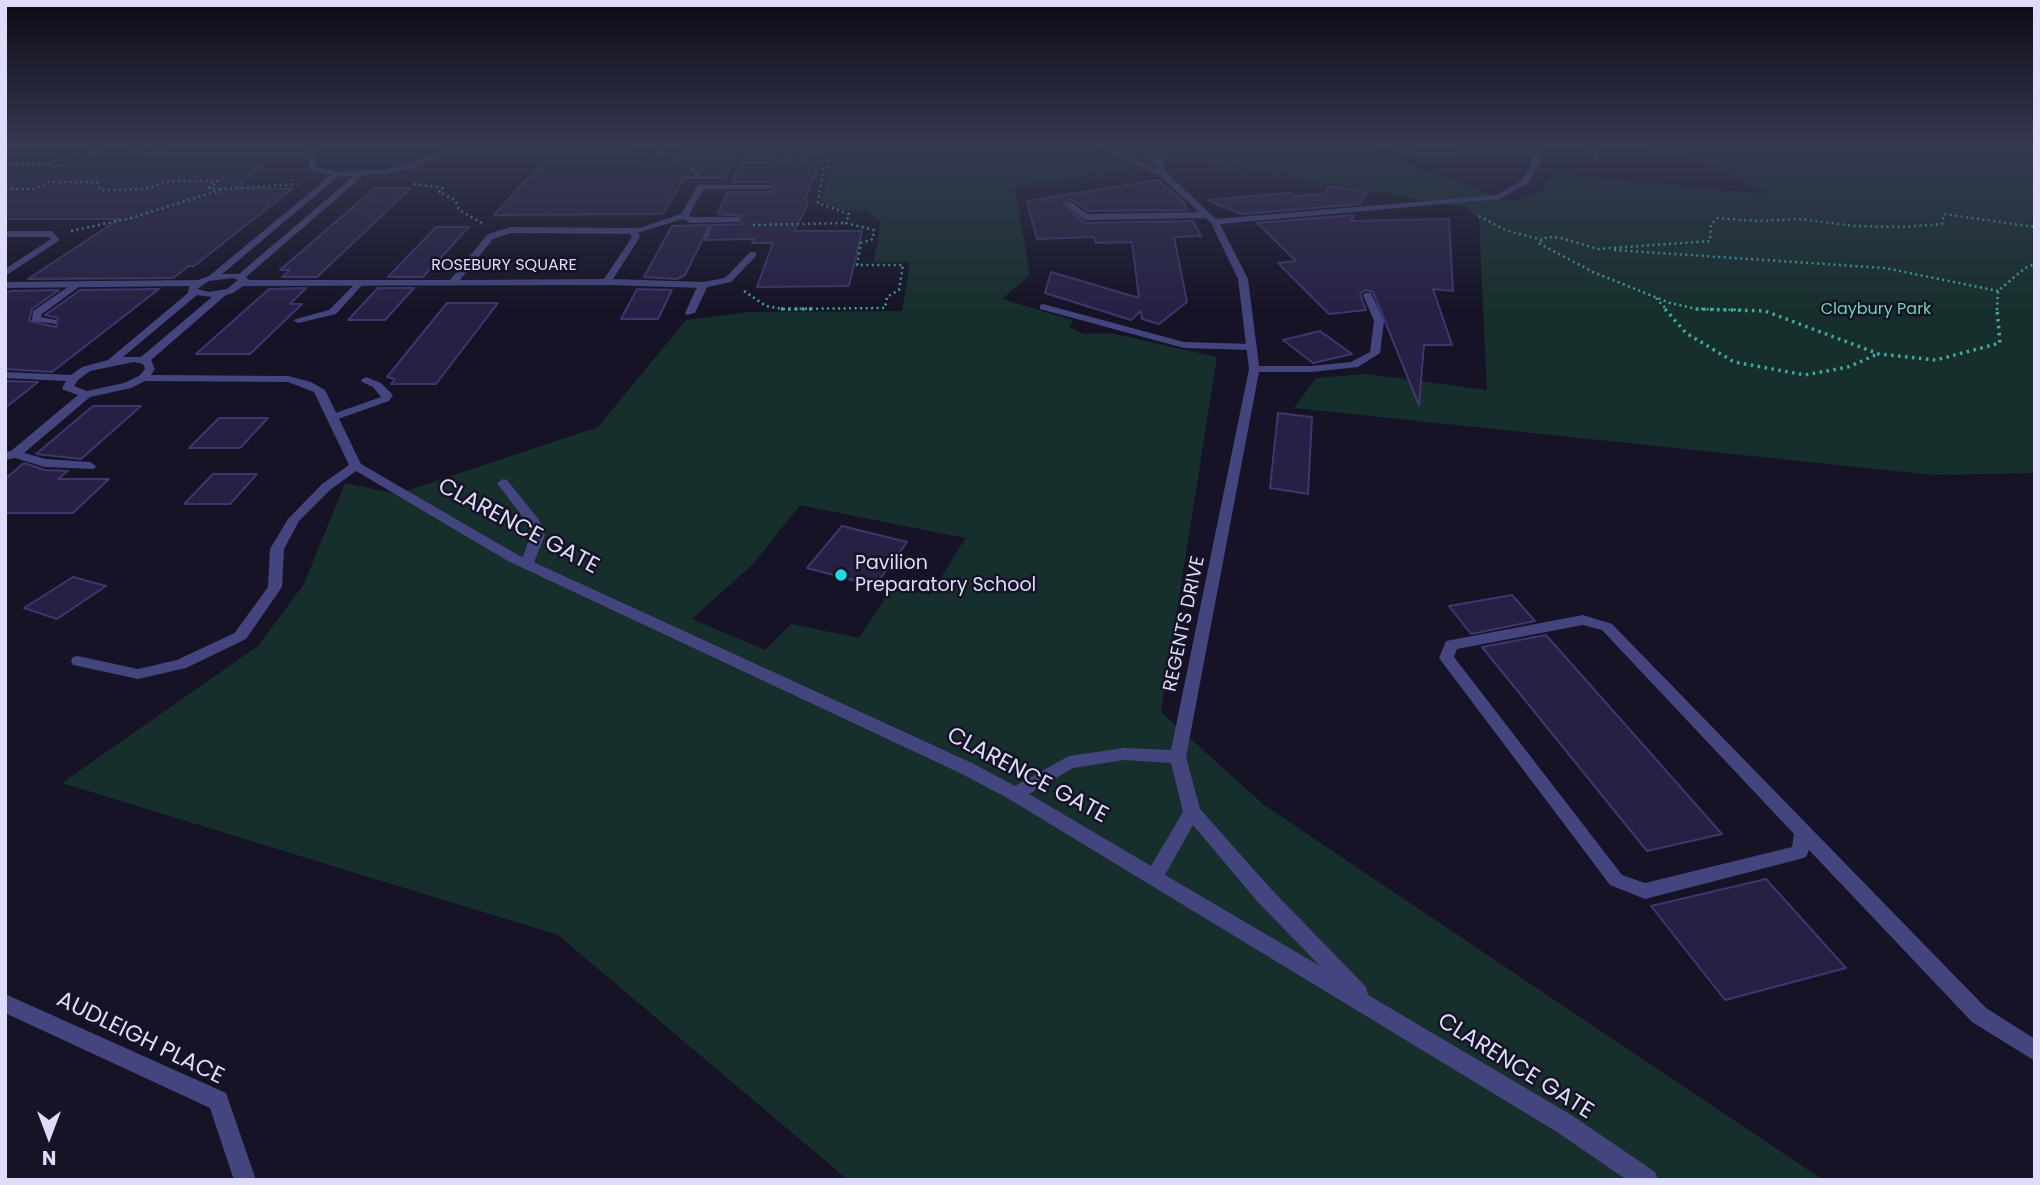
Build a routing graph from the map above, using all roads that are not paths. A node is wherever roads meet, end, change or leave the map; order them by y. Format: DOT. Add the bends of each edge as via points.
graph roads {
  1 [pos="305,201"];
  2 [pos="330,201"];
  3 [pos="693,201"];
  4 [pos="1195,201"];
  5 [pos="1440,201"];
  6 [pos="1070,204"];
  7 [pos="684,216"];
  8 [pos="1211,218"];
  9 [pos="740,223"];
  10 [pos="634,231"];
  11 [pos="5,233"];
  12 [pos="753,254"];
  13 [pos="5,273"];
  14 [pos="213,277"];
  15 [pos="242,280"];
  16 [pos="453,282"];
  17 [pos="607,282"];
  18 [pos="359,283"];
  19 [pos="78,284"];
  20 [pos="5,285"];
  21 [pos="703,285"];
  22 [pos="196,288"];
  23 [pos="223,293"];
  24 [pos="1368,295"];
  25 [pos="1043,307"];
  26 [pos="690,313"];
  27 [pos="298,320"];
  28 [pos="52,321"];
  29 [pos="1252,347"];
  30 [pos="143,361"];
  31 [pos="111,362"];
  32 [pos="1254,369"];
  33 [pos="5,375"];
  34 [pos="73,378"];
  35 [pos="143,378"];
  36 [pos="366,380"];
  37 [pos="86,394"];
  38 [pos="334,417"];
  39 [pos="10,455"];
  40 [pos="90,466"];
  41 [pos="356,466"];
  42 [pos="503,483"];
  43 [pos="527,564"];
  44 [pos="78,661"];
  45 [pos="1178,757"];
  46 [pos="1015,794"];
  47 [pos="1192,812"];
  48 [pos="1803,834"];
  49 [pos="1155,876"];
  50 [pos="5,1003"];
  51 [pos="1373,1009"];
  52 [pos="2035,1051"];
  53 [pos="245,1180"];
  54 [pos="1647,1180"];
  1 -- 14 [label="street"];
  2 -- 15 [label="street"];
  3 -- 7 [label="street"];
  4 -- 8 [label="street, REGENTS DRIVE"];
  5 -- 8 [label="street"];
  6 -- 8 [label="street" via="1085,217"];
  7 -- 9 [label="street"];
  7 -- 10 [label="street"];
  8 -- 29 [label="street, REGENTS DRIVE" via="1243,279"];
  10 -- 16 [label="street" via="500,233 490,237"];
  10 -- 17 [label="street" via="636,237"];
  11 -- 13 [label="street" via="53,236 55,240"];
  12 -- 21 [label="street, ROSEBURY SQUARE" via="728,280"];
  14 -- 15 [label="street, ROSEBURY SQUARE"];
  14 -- 22 [label="street"];
  15 -- 18 [label="street, ROSEBURY SQUARE"];
  15 -- 23 [label="street"];
  16 -- 17 [label="street, ROSEBURY SQUARE"];
  16 -- 18 [label="street, ROSEBURY SQUARE"];
  17 -- 21 [label="street, ROSEBURY SQUARE"];
  18 -- 27 [label="street" via="332,312"];
  19 -- 20 [label="street"];
  19 -- 22 [label="street"];
  19 -- 28 [label="street" via="37,313 36,319"];
  21 -- 26 [label="street"];
  22 -- 23 [label="street"];
  22 -- 31 [label="street"];
  23 -- 30 [label="street"];
  24 -- 32 [label="street" via="1379,321 1375,353 1354,365"];
  25 -- 29 [label="street" via="1184,345"];
  29 -- 32 [label="street, REGENTS DRIVE"];
  30 -- 31 [label="street"];
  30 -- 35 [label="street" via="150,369"];
  31 -- 34 [label="street"];
  32 -- 45 [label="street, REGENTS DRIVE"];
  33 -- 34 [label="street"];
  34 -- 37 [label="street" via="68,388"];
  35 -- 37 [label="street" via="117,390"];
  35 -- 38 [label="street" via="288,379 319,390"];
  36 -- 38 [label="street" via="387,395 384,400"];
  37 -- 39 [label="street"];
  38 -- 41 [label="street"];
  39 -- 40 [label="street"];
  41 -- 43 [label="street, CLARENCE GATE"];
  41 -- 44 [label="street" via="326,486 294,519 277,549 275,587 241,635 181,664 138,674"];
  42 -- 43 [label="street" via="538,535"];
  43 -- 46 [label="street, CLARENCE GATE"];
  45 -- 46 [label="street" via="1124,754 1069,762"];
  45 -- 47 [label="street, REGENTS DRIVE"];
  46 -- 49 [label="street, CLARENCE GATE"];
  47 -- 49 [label="street"];
  47 -- 51 [label="street"];
  48 -- 48 [label="street" via="1800,852 1658,888 1645,891 1616,880 1446,658 1451,645 1583,620 1607,627"];
  48 -- 52 [label="street" via="1979,1015"];
  49 -- 51 [label="street, CLARENCE GATE"];
  50 -- 53 [label="street, AUDLEIGH PLACE" via="218,1101"];
  51 -- 54 [label="street, CLARENCE GATE" via="1565,1124"];
}
